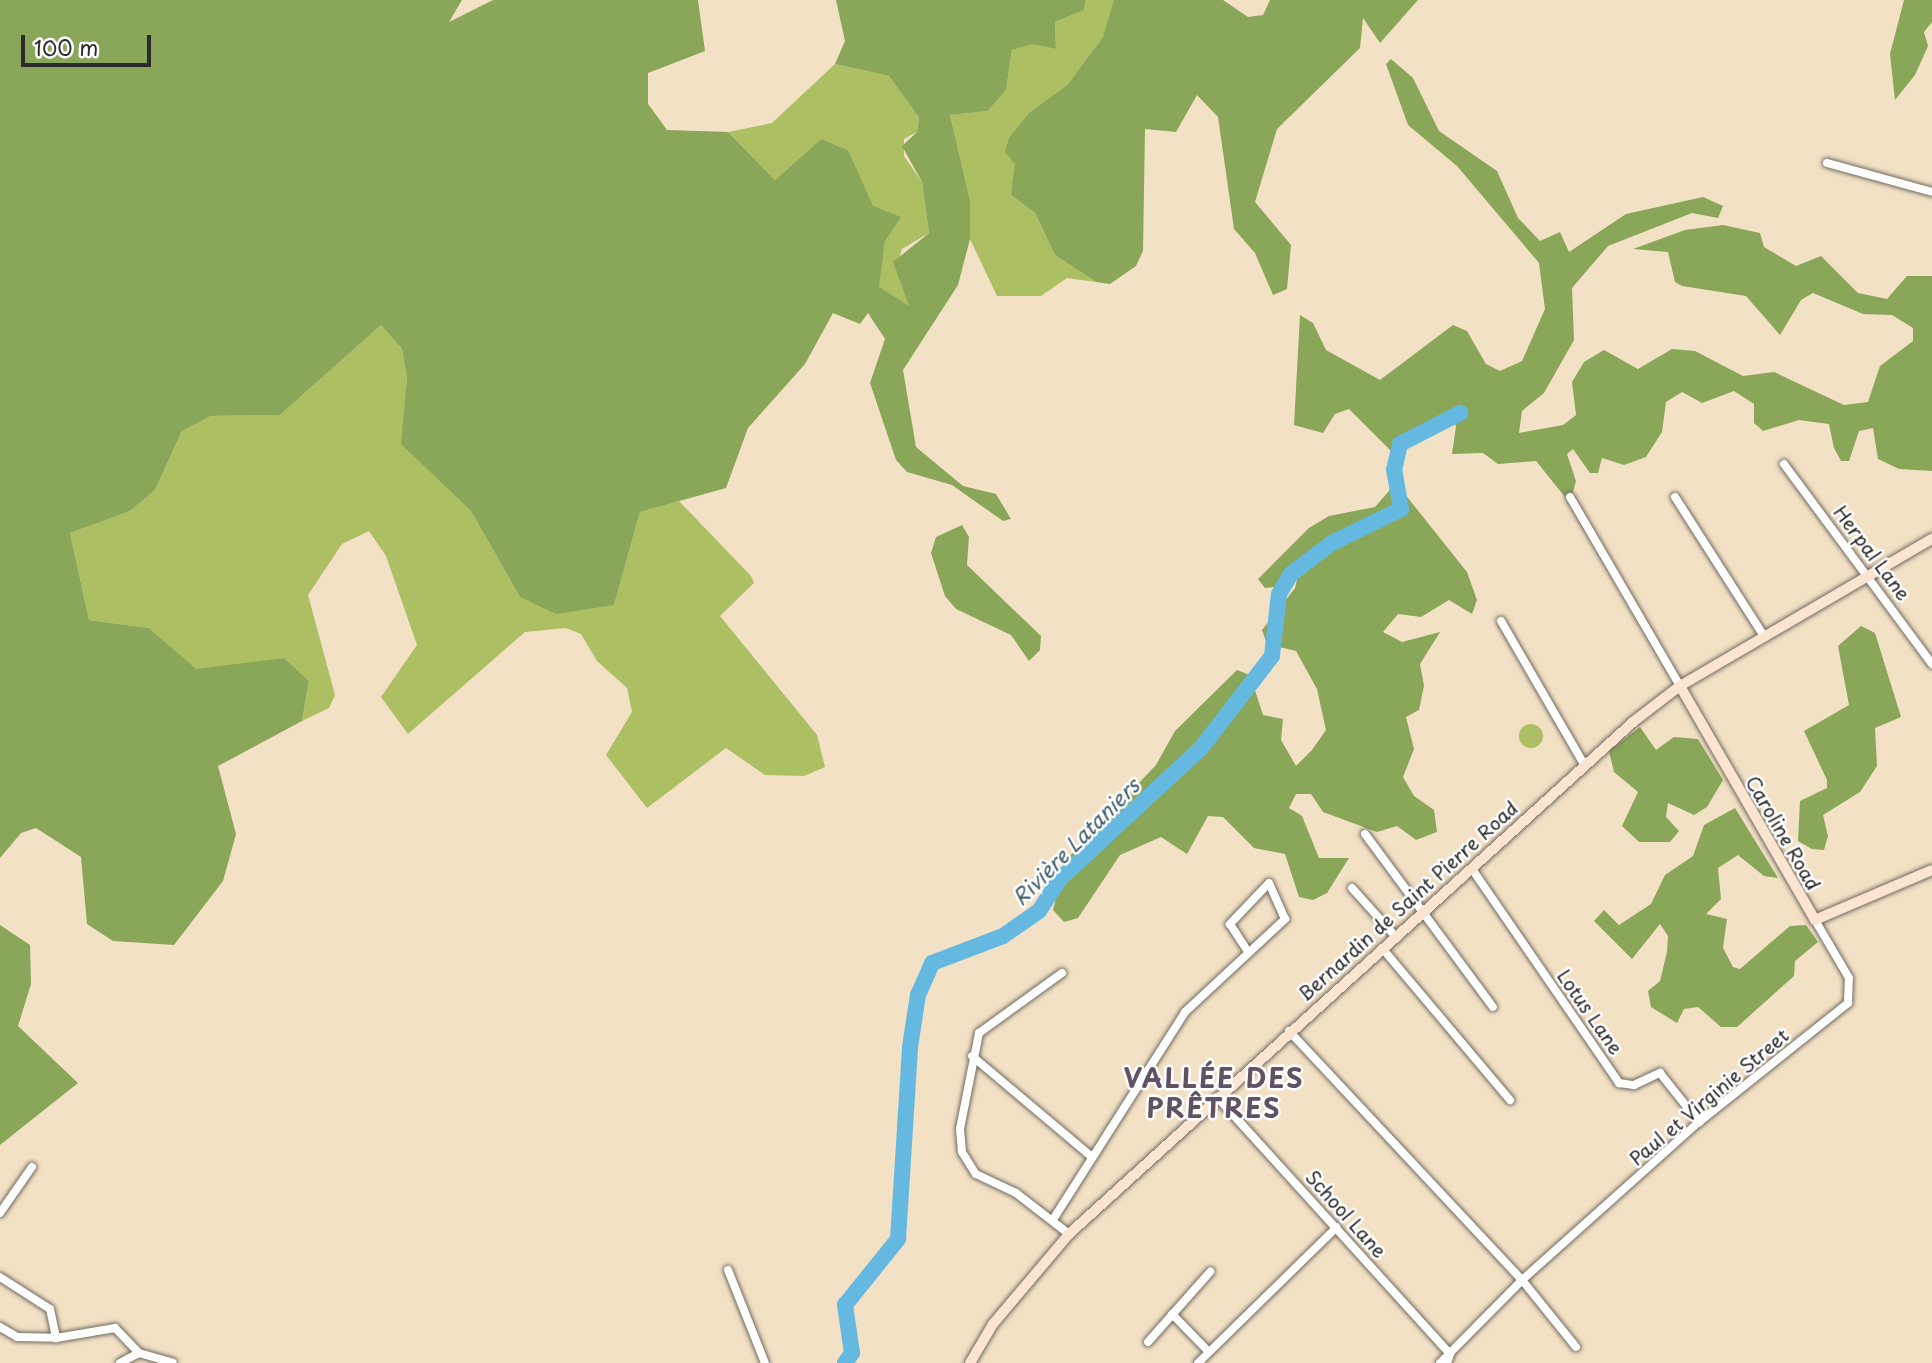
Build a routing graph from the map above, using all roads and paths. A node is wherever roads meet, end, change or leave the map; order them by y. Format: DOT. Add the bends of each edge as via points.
graph roads {
  1 [pos="1828,163"];
  2 [pos="1932,192"];
  3 [pos="1784,464"];
  4 [pos="1570,497"];
  5 [pos="1675,497"];
  6 [pos="1932,539"];
  7 [pos="1870,574"];
  8 [pos="1501,621"];
  9 [pos="1764,636"];
  10 [pos="1932,664"];
  11 [pos="1680,686"];
  12 [pos="1584,764"];
  13 [pos="1365,834"];
  14 [pos="1472,869"];
  15 [pos="1932,870"];
  16 [pos="1352,888"];
  17 [pos="1424,912"];
  18 [pos="1815,920"];
  19 [pos="1396,937"];
  20 [pos="1382,948"];
  21 [pos="1248,952"];
  22 [pos="1062,973"];
  23 [pos="1493,1007"];
  24 [pos="1289,1031"];
  25 [pos="972,1056"];
  26 [pos="1217,1097"];
  27 [pos="1510,1100"];
  28 [pos="1699,1122"];
  29 [pos="1092,1157"];
  30 [pos="32,1167"];
  31 [pos="0,1213"];
  32 [pos="1054,1218"];
  33 [pos="1337,1227"];
  34 [pos="1069,1234"];
  35 [pos="728,1270"];
  36 [pos="1210,1272"];
  37 [pos="0,1277"];
  38 [pos="1522,1280"];
  39 [pos="1172,1314"];
  40 [pos="0,1327"];
  41 [pos="56,1338"];
  42 [pos="1148,1342"];
  43 [pos="1576,1347"];
  44 [pos="1209,1352"];
  45 [pos="139,1353"];
  46 [pos="1448,1359"];
  47 [pos="120,1363"];
  48 [pos="173,1363"];
  49 [pos="765,1363"];
  50 [pos="970,1363"];
  51 [pos="1198,1363"];
  52 [pos="1440,1363"];
  1 -- 2 [label="street"];
  3 -- 7 [label="street, Herpal Lane"];
  4 -- 11 [label="street"];
  5 -- 9 [label="street"];
  6 -- 7 [label="main road, Bernardin de Saint Pierre Road"];
  7 -- 9 [label="main road, Bernardin de Saint Pierre Road"];
  7 -- 10 [label="street, Herpal Lane"];
  8 -- 12 [label="street"];
  9 -- 11 [label="main road, Bernardin de Saint Pierre Road"];
  11 -- 12 [label="main road, Bernardin de Saint Pierre Road"];
  11 -- 18 [label="main road, Caroline Road"];
  12 -- 14 [label="main road, Bernardin de Saint Pierre Road"];
  13 -- 17 [label="street"];
  14 -- 17 [label="main road, Bernardin de Saint Pierre Road"];
  14 -- 28 [label="street, Lotus Lane" via="1619,1083 1634,1085 1660,1073"];
  15 -- 18 [label="main road, Caroline Road"];
  16 -- 19 [label="street"];
  17 -- 19 [label="main road, Bernardin de Saint Pierre Road"];
  17 -- 23 [label="street"];
  18 -- 28 [label="street, Paul et Virginie Street" via="1849,978 1848,1003"];
  19 -- 20 [label="main road, Bernardin de Saint Pierre Road"];
  20 -- 24 [label="main road, Bernardin de Saint Pierre Road"];
  20 -- 27 [label="street"];
  21 -- 21 [label="street" via="1284,919 1273,884 1265,885 1230,924"];
  21 -- 29 [label="street" via="1185,1012"];
  22 -- 25 [label="street" via="995,1015 979,1033"];
  24 -- 26 [label="main road, Bernardin de Saint Pierre Road"];
  24 -- 38 [label="street"];
  25 -- 29 [label="street"];
  25 -- 32 [label="street" via="960,1129 967,1164"];
  26 -- 33 [label="street, School Lane"];
  26 -- 34 [label="main road, Bernardin de Saint Pierre Road"];
  28 -- 38 [label="street, Paul et Virginie Street"];
  29 -- 32 [label="street"];
  30 -- 31 [label="street"];
  32 -- 34 [label="street"];
  33 -- 44 [label="street"];
  33 -- 46 [label="street, School Lane"];
  34 -- 50 [label="main road, Bernardin de Saint Pierre Road" via="993,1324"];
  35 -- 49 [label="street"];
  36 -- 39 [label="street"];
  37 -- 41 [label="street" via="50,1309"];
  38 -- 43 [label="street"];
  38 -- 46 [label="street, Paul et Virginie Street"];
  39 -- 42 [label="street"];
  39 -- 44 [label="street"];
  40 -- 41 [label="street" via="17,1337"];
  41 -- 45 [label="street" via="107,1326 127,1334"];
  44 -- 51 [label="street"];
  45 -- 47 [label="street"];
  45 -- 48 [label="street"];
  46 -- 52 [label="street, Paul et Virginie Street"];
}
